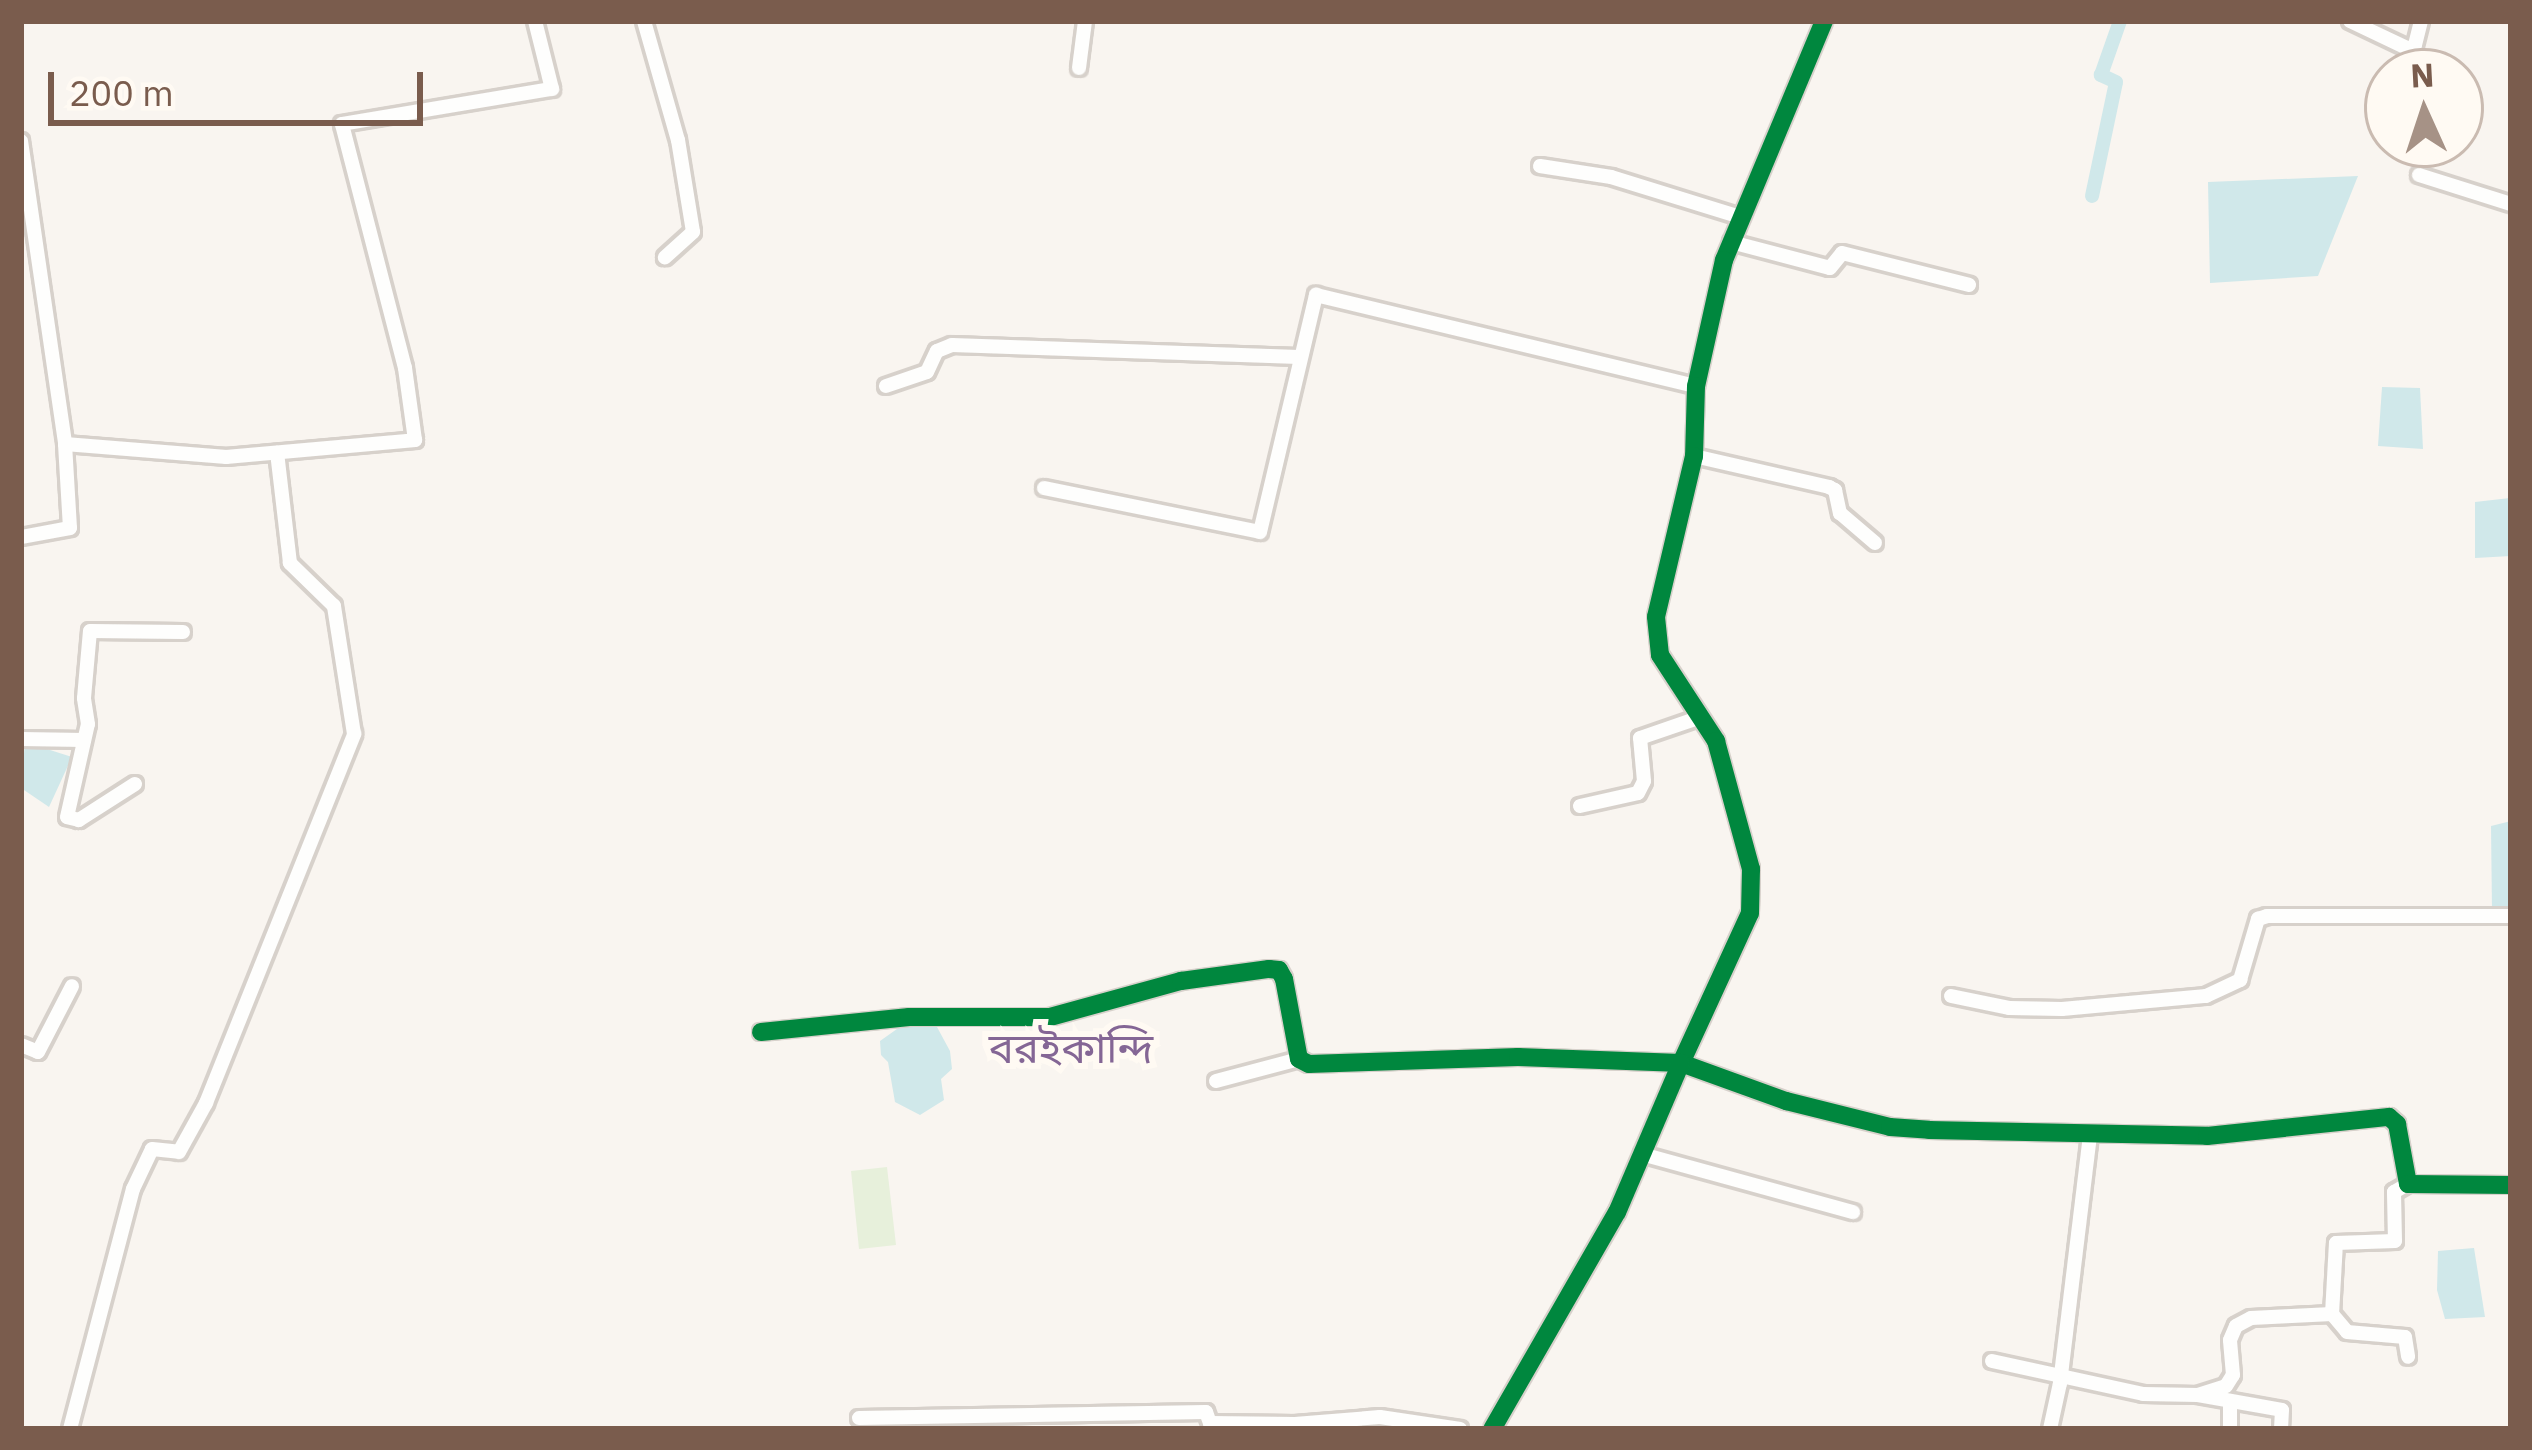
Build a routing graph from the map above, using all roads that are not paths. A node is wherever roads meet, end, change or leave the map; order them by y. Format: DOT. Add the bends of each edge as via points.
graph roads {
  1 [pos="536,21"];
  2 [pos="644,21"];
  3 [pos="1085,21"];
  4 [pos="1824,21"];
  5 [pos="2350,21"];
  6 [pos="2421,21"];
  7 [pos="1079,68"];
  8 [pos="21,141"];
  9 [pos="1540,166"];
  10 [pos="2419,175"];
  11 [pos="2511,204"];
  12 [pos="1740,217"];
  13 [pos="1731,242"];
  14 [pos="664,257"];
  15 [pos="1969,285"];
  16 [pos="1299,357"];
  17 [pos="886,386"];
  18 [pos="1696,386"];
  19 [pos="65,444"];
  20 [pos="278,453"];
  21 [pos="1694,456"];
  22 [pos="1044,488"];
  23 [pos="21,537"];
  24 [pos="1875,543"];
  25 [pos="183,632"];
  26 [pos="1698,718"];
  27 [pos="21,739"];
  28 [pos="83,740"];
  29 [pos="135,784"];
  30 [pos="1580,806"];
  31 [pos="2511,916"];
  32 [pos="72,986"];
  33 [pos="1951,996"];
  34 [pos="761,1032"];
  35 [pos="21,1045"];
  36 [pos="1299,1059"];
  37 [pos="1681,1063"];
  38 [pos="1216,1081"];
  39 [pos="2090,1136"];
  40 [pos="1642,1154"];
  41 [pos="2408,1184"];
  42 [pos="2511,1185"];
  43 [pos="1852,1212"];
  44 [pos="2332,1314"];
  45 [pos="2408,1358"];
  46 [pos="1992,1361"];
  47 [pos="2061,1373"];
  48 [pos="2198,1395"];
  49 [pos="2230,1404"];
  50 [pos="859,1418"];
  51 [pos="1210,1426"];
  52 [pos="70,1429"];
  53 [pos="1460,1429"];
  54 [pos="1492,1429"];
  55 [pos="2050,1429"];
  56 [pos="2230,1429"];
  57 [pos="2281,1429"];
  1 -- 20 [label="street" via="552,89 342,124 405,368 415,440"];
  2 -- 14 [label="street" via="678,140 693,232"];
  3 -- 7 [label="street"];
  4 -- 12 [label="street"];
  5 -- 6 [label="street" via="2408,49"];
  8 -- 19 [label="street"];
  9 -- 12 [label="street" via="1612,177"];
  10 -- 11 [label="street"];
  12 -- 13 [label="street"];
  13 -- 15 [label="street" via="1831,268 1842,253"];
  13 -- 18 [label="street"];
  16 -- 17 [label="street" via="952,345 938,351 927,372"];
  16 -- 18 [label="street" via="1312,299 1324,295"];
  16 -- 22 [label="street" via="1260,532"];
  18 -- 21 [label="street"];
  19 -- 20 [label="street" via="226,457"];
  19 -- 23 [label="street" via="70,528"];
  20 -- 52 [label="street" via="290,563 334,606 354,734 206,1102 179,1152 152,1149 134,1189"];
  21 -- 24 [label="street" via="1835,490 1840,513"];
  21 -- 26 [label="street" via="1656,617 1660,655"];
  25 -- 28 [label="street" via="90,631"];
  26 -- 30 [label="street" via="1640,738 1638,793"];
  26 -- 37 [label="street" via="1729,781 1751,869 1750,913"];
  27 -- 28 [label="street"];
  28 -- 29 [label="street" via="67,817 79,820"];
  31 -- 33 [label="street" via="2267,916 2258,919 2240,980 2206,996 2062,1009"];
  32 -- 35 [label="street" via="38,1052"];
  34 -- 36 [label="street" via="909,1016 1050,1017 1180,981 1269,969 1284,979"];
  36 -- 37 [label="street"];
  36 -- 38 [label="street"];
  37 -- 39 [label="street" via="1890,1127"];
  37 -- 40 [label="street"];
  39 -- 41 [label="street" via="2207,1136 2389,1117"];
  39 -- 47 [label="street"];
  40 -- 43 [label="street"];
  40 -- 54 [label="street" via="1617,1213"];
  41 -- 42 [label="street"];
  41 -- 44 [label="street" via="2394,1192 2396,1241 2336,1244"];
  44 -- 45 [label="street" via="2347,1332 2405,1337"];
  44 -- 48 [label="street" via="2251,1318 2236,1326 2233,1375 2226,1386"];
  46 -- 47 [label="street"];
  47 -- 48 [label="street" via="2143,1394"];
  47 -- 55 [label="street"];
  48 -- 49 [label="street"];
  49 -- 56 [label="street"];
  49 -- 57 [label="street" via="2282,1410"];
  50 -- 51 [label="street" via="1206,1412"];
  51 -- 53 [label="street" via="1380,1418"];
}
